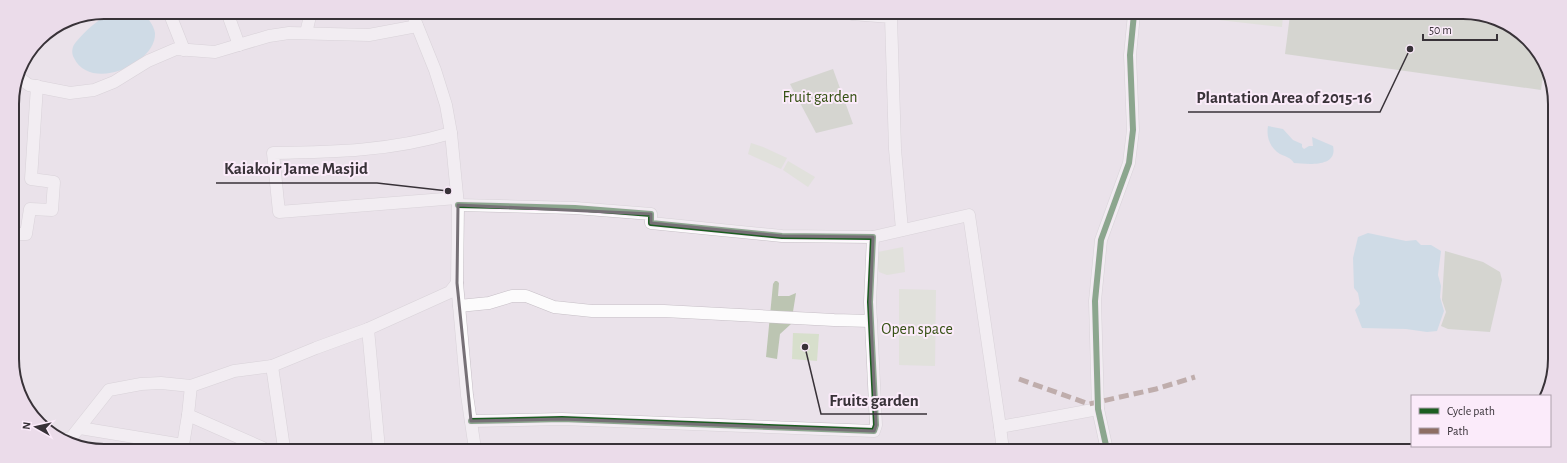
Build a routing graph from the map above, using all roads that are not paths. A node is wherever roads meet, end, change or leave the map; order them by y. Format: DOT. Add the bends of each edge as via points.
graph roads {
  1 [pos="172,19"];
  2 [pos="230,19"];
  3 [pos="309,19"];
  4 [pos="414,19"];
  5 [pos="892,19"];
  6 [pos="1134,19"];
  7 [pos="417,26"];
  8 [pos="306,33"];
  9 [pos="240,45"];
  10 [pos="184,50"];
  11 [pos="23,80"];
  12 [pos="33,85"];
  13 [pos="21,86"];
  14 [pos="451,133"];
  15 [pos="458,201"];
  16 [pos="902,230"];
  17 [pos="19,234"];
  18 [pos="873,236"];
  19 [pos="457,283"];
  20 [pos="459,306"];
  21 [pos="871,321"];
  22 [pos="368,329"];
  23 [pos="272,366"];
  24 [pos="191,386"];
  25 [pos="1098,409"];
  26 [pos="188,415"];
  27 [pos="471,421"];
  28 [pos="1000,427"];
  29 [pos="80,428"];
  30 [pos="71,438"];
  31 [pos="177,444"];
  32 [pos="183,444"];
  33 [pos="254,444"];
  34 [pos="283,444"];
  35 [pos="379,444"];
  36 [pos="474,444"];
  37 [pos="1002,444"];
  38 [pos="1106,444"];
  1 -- 10 [label="street"];
  2 -- 9 [label="street"];
  3 -- 8 [label="street"];
  4 -- 7 [label="street"];
  5 -- 16 [label="street" via="895,149"];
  6 -- 25 [label="street" via="1130,55 1133,130 1129,162 1101,240 1095,301"];
  7 -- 8 [label="street" via="369,35"];
  7 -- 14 [label="street" via="435,70 446,105"];
  8 -- 9 [label="street" via="269,36"];
  9 -- 10 [label="street" via="215,52"];
  10 -- 12 [label="street" via="176,49 148,61 114,82 94,90 70,93"];
  11 -- 12 [label="street"];
  12 -- 13 [label="street"];
  12 -- 17 [label="street" via="31,179 54,182 52,210 30,209 26,234"];
  14 -- 15 [label="street"];
  14 -- 15 [label="street" via="425,141 381,148 341,152 273,153 275,175 279,212"];
  15 -- 18 [label="street" via="651,214 651,223 782,236"];
  15 -- 19 [label="street"];
  16 -- 18 [label="street"];
  16 -- 28 [label="street" via="969,215"];
  18 -- 21 [label="street"];
  19 -- 20 [label="street"];
  19 -- 22 [label="street" via="450,292"];
  20 -- 21 [label="street" via="489,303 512,296 526,296 554,307 592,311 664,311"];
  20 -- 27 [label="street"];
  21 -- 27 [label="street" via="876,425 874,431 562,419"];
  22 -- 23 [label="street"];
  22 -- 35 [label="street"];
  23 -- 24 [label="street" via="234,371"];
  23 -- 34 [label="street"];
  24 -- 26 [label="street"];
  24 -- 29 [label="street" via="160,383 109,390"];
  25 -- 28 [label="street"];
  25 -- 38 [label="street"];
  26 -- 32 [label="street"];
  26 -- 33 [label="street"];
  27 -- 36 [label="street"];
  28 -- 37 [label="street"];
  29 -- 30 [label="street"];
  29 -- 31 [label="street"];
}
